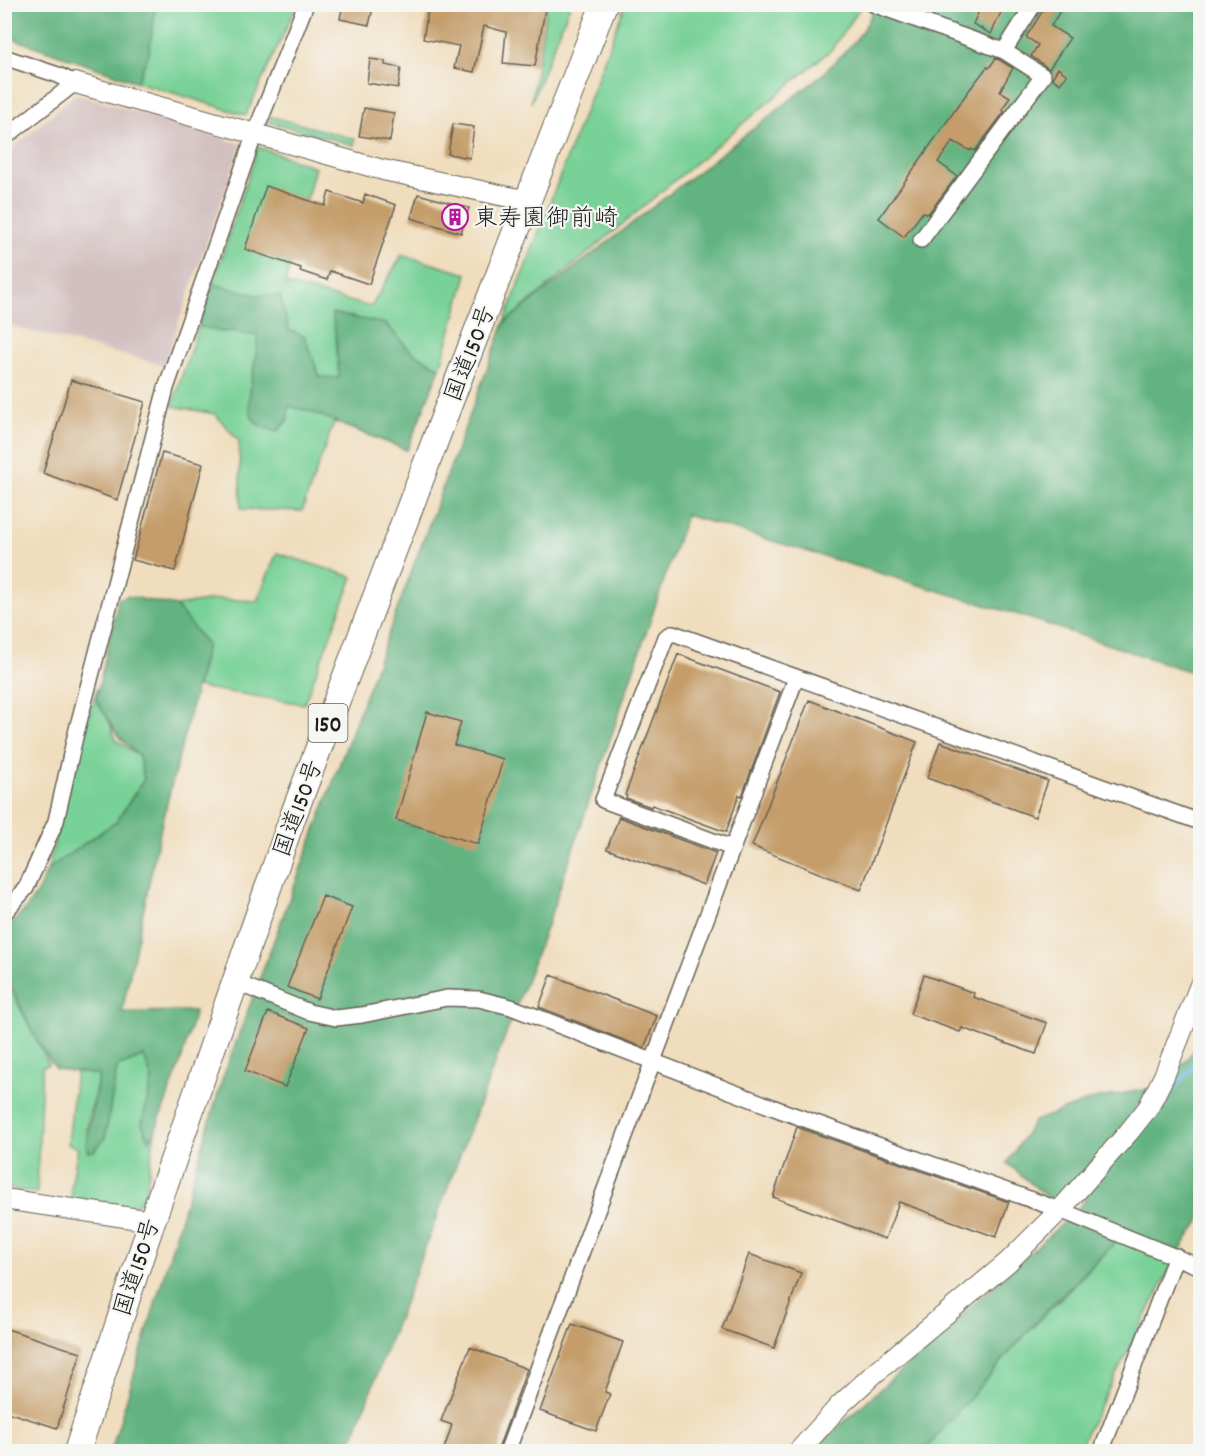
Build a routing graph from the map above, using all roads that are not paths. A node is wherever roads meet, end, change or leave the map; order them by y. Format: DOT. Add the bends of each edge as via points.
graph roads {
  1 [pos="306,4"];
  2 [pos="604,4"];
  3 [pos="873,4"];
  4 [pos="1034,4"];
  5 [pos="1004,51"];
  6 [pos="4,57"];
  7 [pos="75,83"];
  8 [pos="255,133"];
  9 [pos="4,138"];
  10 [pos="528,201"];
  11 [pos="921,240"];
  12 [pos="796,678"];
  13 [pos="1200,822"];
  14 [pos="732,848"];
  15 [pos="4,913"];
  16 [pos="235,982"];
  17 [pos="1200,985"];
  18 [pos="1195,1015"];
  19 [pos="653,1062"];
  20 [pos="4,1198"];
  21 [pos="1060,1210"];
  22 [pos="152,1221"];
  23 [pos="1176,1256"];
  24 [pos="1200,1267"];
  25 [pos="76,1452"];
  26 [pos="507,1452"];
  27 [pos="798,1452"];
  28 [pos="1101,1452"];
  1 -- 8 [label="street"];
  2 -- 10 [label="highway, 国道150号 / 150"];
  3 -- 5 [label="street"];
  4 -- 5 [label="street"];
  5 -- 11 [label="street" via="1043,76"];
  6 -- 7 [label="street"];
  7 -- 8 [label="street"];
  7 -- 9 [label="street"];
  8 -- 10 [label="street" via="383,170"];
  8 -- 15 [label="street" via="166,388 56,821 26,888"];
  10 -- 16 [label="highway, 国道150号 / 150" via="293,816"];
  12 -- 13 [label="street"];
  12 -- 14 [label="street"];
  12 -- 14 [label="street" via="673,633 666,637 603,801"];
  14 -- 19 [label="street"];
  16 -- 19 [label="street" via="309,1012 336,1018 447,998 478,999 511,1007"];
  16 -- 22 [label="highway, 国道150号 / 150"];
  17 -- 18 [label="street"];
  18 -- 21 [label="street" via="1148,1108"];
  19 -- 21 [label="street"];
  19 -- 26 [label="street"];
  20 -- 22 [label="street"];
  21 -- 23 [label="street"];
  21 -- 27 [label="street" via="1008,1262 869,1378"];
  22 -- 25 [label="highway, 国道150号 / 150"];
  23 -- 24 [label="street"];
  23 -- 28 [label="street"];
}
